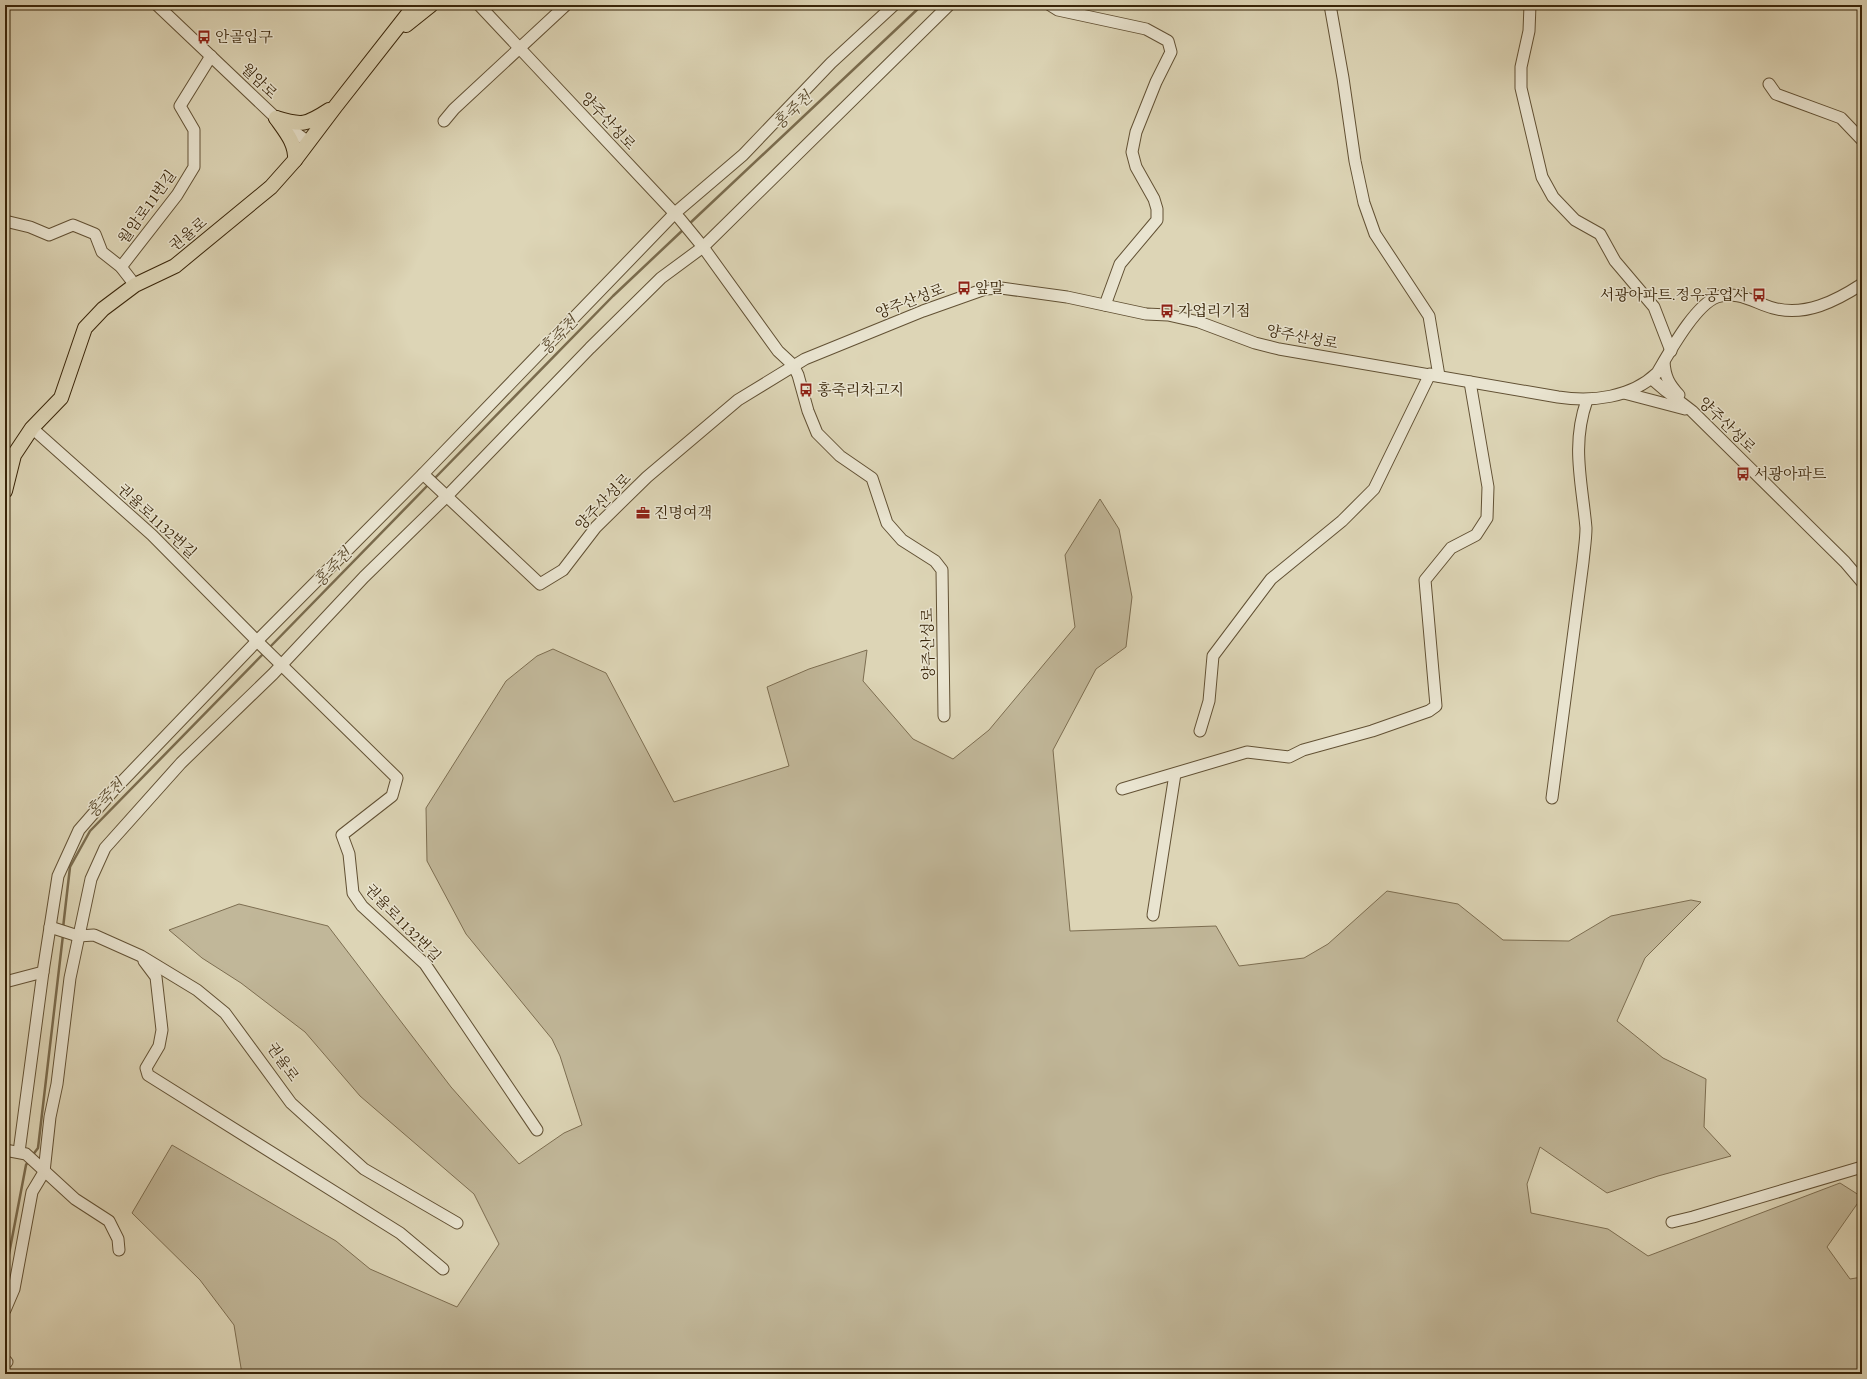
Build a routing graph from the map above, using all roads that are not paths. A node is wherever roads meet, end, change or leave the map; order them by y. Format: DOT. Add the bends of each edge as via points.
graph roads {
  1 [pos="157,5"];
  2 [pos="415,5"];
  3 [pos="431,5"];
  4 [pos="479,5"];
  5 [pos="566,5"];
  6 [pos="894,5"];
  7 [pos="949,5"];
  8 [pos="1050,5"];
  9 [pos="1330,5"];
  10 [pos="1530,5"];
  11 [pos="388,38"];
  12 [pos="520,49"];
  13 [pos="211,56"];
  14 [pos="1769,84"];
  15 [pos="335,106"];
  16 [pos="276,118"];
  17 [pos="444,121"];
  18 [pos="1862,140"];
  19 [pos="308,142"];
  20 [pos="295,160"];
  21 [pos="678,216"];
  22 [pos="5,221"];
  23 [pos="703,247"];
  24 [pos="121,267"];
  25 [pos="1862,284"];
  26 [pos="135,285"];
  27 [pos="1105,305"];
  28 [pos="1670,351"];
  29 [pos="1664,362"];
  30 [pos="793,365"];
  31 [pos="1435,375"];
  32 [pos="1652,379"];
  33 [pos="1470,382"];
  34 [pos="1624,393"];
  35 [pos="1587,400"];
  36 [pos="1692,411"];
  37 [pos="32,428"];
  38 [pos="423,474"];
  39 [pos="5,491"];
  40 [pos="446,496"];
  41 [pos="1862,582"];
  42 [pos="257,642"];
  43 [pos="280,663"];
  44 [pos="944,716"];
  45 [pos="1200,731"];
  46 [pos="1175,774"];
  47 [pos="1122,789"];
  48 [pos="1552,798"];
  49 [pos="1153,915"];
  50 [pos="50,927"];
  51 [pos="78,936"];
  52 [pos="141,956"];
  53 [pos="43,972"];
  54 [pos="5,982"];
  55 [pos="537,1130"];
  56 [pos="5,1150"];
  57 [pos="22,1153"];
  58 [pos="1862,1167"];
  59 [pos="44,1172"];
  60 [pos="1672,1222"];
  61 [pos="456,1223"];
  62 [pos="119,1250"];
  63 [pos="443,1269"];
  64 [pos="5,1310"];
  1 -- 13 [label="street, 월암로"];
  2 -- 11 [label="main road, 권율로"];
  3 -- 11 [label="main road"];
  4 -- 12 [label="street, 양주산성로"];
  5 -- 12 [label="street"];
  6 -- 21 [label="street" via="831,63 743,155"];
  7 -- 23 [label="street"];
  8 -- 27 [label="street" via="1058,10 1146,29 1168,41 1171,52 1136,132 1132,152 1136,167 1154,200 1157,220 1120,264"];
  9 -- 31 [label="street" via="1364,203 1375,234 1429,316"];
  10 -- 28 [label="street" via="1529,32 1521,67 1520,88 1542,177 1553,197 1575,220 1600,234 1615,261 1654,307"];
  11 -- 15 [label="main road, 권율로"];
  12 -- 17 [label="street"];
  12 -- 21 [label="street, 양주산성로"];
  13 -- 16 [label="street, 월암로"];
  13 -- 24 [label="street, 월암로11번길" via="180,106 194,130 194,167 177,195"];
  14 -- 18 [label="street" via="1776,94 1841,118"];
  15 -- 16 [label="main road" via="304,124"];
  15 -- 19 [label="main road, 권율로"];
  16 -- 19 [label="street, 월암로"];
  16 -- 20 [label="main road" via="292,141 296,151"];
  19 -- 20 [label="main road, 권율로"];
  20 -- 26 [label="main road, 권율로" via="271,187 175,266"];
  21 -- 23 [label="street, 양주산성로"];
  21 -- 38 [label="street"];
  22 -- 24 [label="street, 월암로11번길" via="49,234 72,225 78,227 95,234 102,252"];
  23 -- 30 [label="street, 양주산성로" via="778,351"];
  23 -- 40 [label="street" via="661,278"];
  24 -- 26 [label="street, 월암로11번길"];
  25 -- 28 [label="street, 양주산성로" via="1836,299 1807,309 1785,310 1739,296 1717,297 1697,314"];
  26 -- 37 [label="main road, 권율로" via="103,309 86,328 61,398"];
  27 -- 30 [label="street, 양주산성로" via="1001,288 985,289 923,311"];
  27 -- 31 [label="street, 양주산성로" via="1199,322 1279,349"];
  28 -- 29 [label="street, 양주산성로"];
  29 -- 32 [label="street, 양주산성로"];
  29 -- 36 [label="street" via="1664,374 1669,385"];
  30 -- 40 [label="street, 양주산성로" via="738,400 647,477 596,527 562,570 540,584"];
  30 -- 44 [label="street, 양주산성로" via="817,433 840,456 872,478 888,523 902,540 935,561 942,570"];
  31 -- 33 [label="street, 양주산성로"];
  31 -- 45 [label="street" via="1374,489 1342,521 1271,579 1213,656 1209,701"];
  32 -- 34 [label="street, 양주산성로"];
  32 -- 36 [label="street, 양주산성로"];
  33 -- 35 [label="street, 양주산성로"];
  33 -- 46 [label="street" via="1488,487 1487,518 1476,535 1451,548 1425,580 1436,706 1429,711 1372,731 1303,750 1289,757 1247,752 1184,769"];
  34 -- 35 [label="street, 양주산성로"];
  34 -- 36 [label="street"];
  35 -- 48 [label="street" via="1581,418 1578,468 1586,529"];
  36 -- 41 [label="street, 양주산성로" via="1845,562"];
  37 -- 39 [label="main road, 권율로" via="14,455"];
  37 -- 42 [label="street, 권율로1132번길" via="152,534"];
  38 -- 40 [label="street"];
  38 -- 42 [label="street"];
  40 -- 43 [label="street"];
  42 -- 43 [label="street, 권율로1132번길"];
  42 -- 50 [label="street" via="79,830 58,876"];
  43 -- 51 [label="street" via="105,848 91,879"];
  43 -- 55 [label="street, 권율로1132번길" via="397,778 392,796 342,835 349,854 353,893 362,906 424,964"];
  46 -- 47 [label="street"];
  46 -- 49 [label="street"];
  50 -- 51 [label="street, 권율로"];
  50 -- 53 [label="street"];
  51 -- 52 [label="street, 권율로" via="94,935"];
  51 -- 59 [label="street"];
  52 -- 61 [label="street, 권율로" via="197,990 225,1013 291,1103 364,1169"];
  52 -- 63 [label="street" via="156,977 162,1030 159,1046 146,1068 148,1075 400,1233"];
  53 -- 54 [label="street"];
  53 -- 57 [label="street"];
  56 -- 57 [label="street"];
  57 -- 59 [label="street"];
  58 -- 60 [label="street"];
  59 -- 62 [label="street" via="75,1199 109,1221 118,1239"];
  59 -- 64 [label="street" via="32,1192 14,1289"];
}
